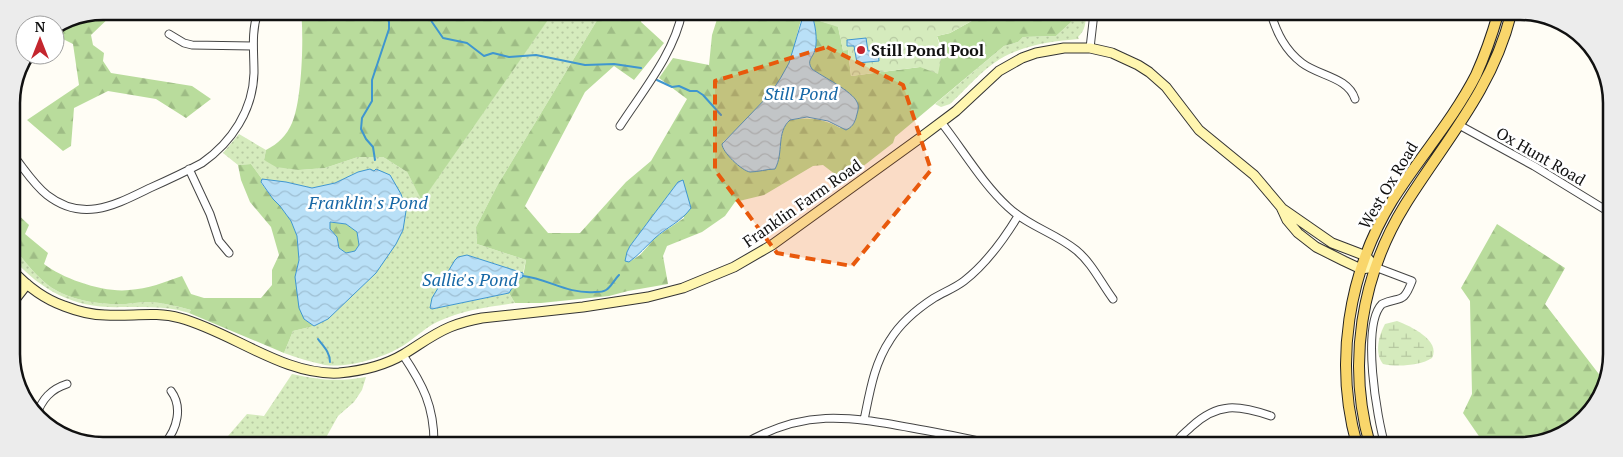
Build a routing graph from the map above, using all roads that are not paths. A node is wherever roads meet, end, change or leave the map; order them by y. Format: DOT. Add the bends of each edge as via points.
graph roads {
  1 [pos="256,20"];
  2 [pos="680,20"];
  3 [pos="1093,20"];
  4 [pos="1273,20"];
  5 [pos="1496,20"];
  6 [pos="1509,20"];
  7 [pos="169,34"];
  8 [pos="252,46"];
  9 [pos="1090,48"];
  10 [pos="1355,99"];
  11 [pos="941,122"];
  12 [pos="1459,125"];
  13 [pos="620,126"];
  14 [pos="20,163"];
  15 [pos="189,170"];
  16 [pos="1281,207"];
  17 [pos="1603,208"];
  18 [pos="1018,216"];
  19 [pos="229,253"];
  20 [pos="1366,256"];
  21 [pos="1375,267"];
  22 [pos="1361,269"];
  23 [pos="20,277"];
  24 [pos="27,284"];
  25 [pos="20,293"];
  26 [pos="1113,300"];
  27 [pos="403,355"];
  28 [pos="68,384"];
  29 [pos="171,391"];
  30 [pos="40,407"];
  31 [pos="1271,416"];
  32 [pos="864,420"];
  33 [pos="169,437"];
  34 [pos="434,437"];
  35 [pos="758,437"];
  36 [pos="959,437"];
  37 [pos="1180,437"];
  38 [pos="1355,437"];
  39 [pos="1368,437"];
  40 [pos="1383,437"];
  1 -- 8 [label="street"];
  2 -- 13 [label="street" via="669,49"];
  3 -- 9 [label="street"];
  4 -- 10 [label="street" via="1280,38 1295,57 1312,70 1345,83"];
  5 -- 20 [label="main road, West Ox Road" via="1475,76 1393,200"];
  6 -- 12 [label="main road, West Ox Road" via="1494,66"];
  7 -- 8 [label="street" via="192,45"];
  8 -- 15 [label="street" via="252,88 238,126 219,150"];
  9 -- 11 [label="street, Franklin Farm Road" via="1049,50 1022,58 999,71"];
  9 -- 16 [label="street, Franklin Farm Road" via="1138,64 1155,77 1199,130 1249,170"];
  11 -- 18 [label="street" via="1001,200"];
  11 -- 27 [label="street, Franklin Farm Road" via="772,245 709,278 630,300 467,321 437,333"];
  12 -- 17 [label="street, Ox Hunt Road"];
  12 -- 21 [label="main road, West Ox Road" via="1406,204"];
  14 -- 15 [label="street" via="46,194 66,206 94,210 112,206"];
  15 -- 19 [label="street" via="219,241"];
  16 -- 20 [label="street, Franklin Farm Road" via="1332,243"];
  16 -- 22 [label="street, Franklin Farm Road" via="1298,233 1332,256"];
  18 -- 26 [label="street" via="1078,251"];
  18 -- 32 [label="street" via="974,272 920,308 897,329 876,366"];
  20 -- 21 [label="street, Franklin Farm Road"];
  20 -- 22 [label="main road, West Ox Road"];
  21 -- 22 [label="street"];
  21 -- 39 [label="main road, West Ox Road" via="1366,298 1359,352 1361,400"];
  21 -- 40 [label="street" via="1412,281 1403,298 1382,304 1376,315 1372,371"];
  22 -- 38 [label="main road, West Ox Road" via="1350,316 1346,356 1347,394"];
  23 -- 24 [label="street, Franklin Farm Road"];
  24 -- 25 [label="street"];
  24 -- 27 [label="street, Franklin Farm Road" via="52,301 86,313 104,316 162,314 191,321 296,367 311,370 340,373 365,370"];
  27 -- 34 [label="street" via="430,403"];
  28 -- 30 [label="street" via="54,389"];
  29 -- 33 [label="street" via="177,401 177,418"];
  31 -- 37 [label="street" via="1248,408 1226,407 1200,419"];
  32 -- 35 [label="street" via="837,417 805,420"];
  32 -- 36 [label="street"];
}
